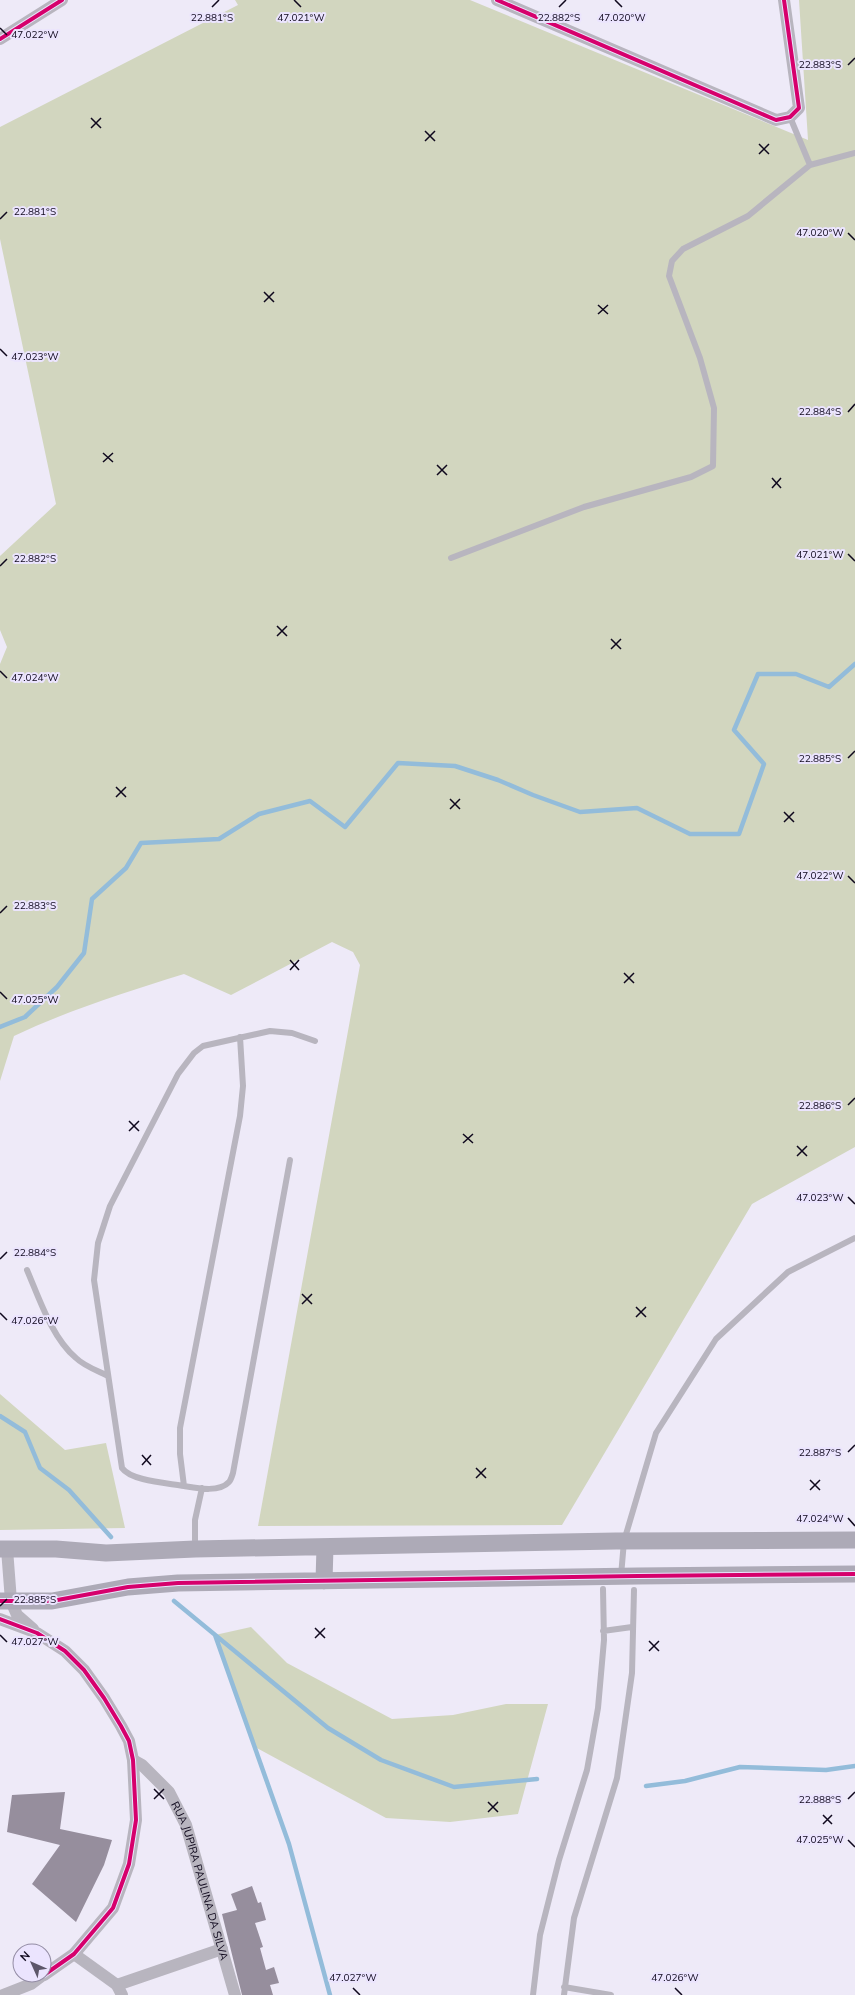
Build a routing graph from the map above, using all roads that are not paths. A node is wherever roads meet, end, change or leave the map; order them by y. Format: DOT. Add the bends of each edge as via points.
graph roads {
  1 [pos="62,0"];
  2 [pos="497,0"];
  3 [pos="784,0"];
  4 [pos="0,39"];
  5 [pos="790,117"];
  6 [pos="855,153"];
  7 [pos="810,165"];
  8 [pos="451,558"];
  9 [pos="240,1037"];
  10 [pos="315,1040"];
  11 [pos="290,1160"];
  12 [pos="855,1238"];
  13 [pos="27,1270"];
  14 [pos="108,1376"];
  15 [pos="184,1486"];
  16 [pos="202,1488"];
  17 [pos="855,1540"];
  18 [pos="624,1542"];
  19 [pos="325,1547"];
  20 [pos="3,1549"];
  21 [pos="195,1549"];
  22 [pos="855,1574"];
  23 [pos="620,1576"];
  24 [pos="324,1581"];
  25 [pos="603,1589"];
  26 [pos="634,1590"];
  27 [pos="5,1601"];
  28 [pos="0,1619"];
  29 [pos="632,1627"];
  30 [pos="603,1631"];
  31 [pos="37,1633"];
  32 [pos="133,1760"];
  33 [pos="222,1949"];
  34 [pos="74,1954"];
  35 [pos="52,1969"];
  36 [pos="32,1983"];
  37 [pos="564,1987"];
  38 [pos="120,1990"];
  39 [pos="4,1995"];
  40 [pos="235,1995"];
  41 [pos="533,1995"];
  42 [pos="564,1995"];
  43 [pos="611,1995"];
  1 -- 4 [label="street"];
  2 -- 5 [label="street" via="776,120"];
  3 -- 5 [label="street" via="799,108"];
  5 -- 7 [label="lane"];
  6 -- 7 [label="lane"];
  7 -- 8 [label="lane" via="748,216 683,250 672,261 669,276 700,358 714,408 713,466 691,477 584,507"];
  9 -- 10 [label="lane" via="270,1031 292,1033"];
  9 -- 14 [label="lane" via="203,1046 194,1053 178,1074 110,1206 98,1243 94,1280"];
  9 -- 15 [label="lane" via="240,1116 180,1428"];
  11 -- 16 [label="lane" via="233,1473 229,1482 220,1487"];
  12 -- 18 [label="lane" via="788,1272 716,1339 656,1433"];
  13 -- 14 [label="lane" via="43,1308 64,1346 77,1359"];
  14 -- 15 [label="lane" via="122,1468 126,1474"];
  15 -- 16 [label="lane"];
  16 -- 21 [label="lane" via="195,1520"];
  17 -- 18 [label="street"];
  18 -- 19 [label="street"];
  18 -- 23 [label="lane"];
  19 -- 21 [label="street"];
  19 -- 24 [label="street"];
  20 -- 21 [label="street" via="56,1549 106,1553"];
  20 -- 27 [label="street"];
  22 -- 23 [label="street"];
  23 -- 24 [label="street"];
  24 -- 27 [label="street" via="178,1583 128,1587 52,1601"];
  25 -- 30 [label="lane"];
  26 -- 29 [label="lane"];
  27 -- 31 [label="street"];
  28 -- 31 [label="street"];
  29 -- 30 [label="lane"];
  29 -- 37 [label="lane" via="632,1673 617,1778 574,1918"];
  30 -- 41 [label="lane" via="598,1708 586,1770 540,1935"];
  31 -- 32 [label="street" via="65,1651 92,1681 129,1741"];
  32 -- 33 [label="street, RUA JUPIRA PAULINA DA SILVA" via="142,1765 170,1792 186,1825"];
  32 -- 34 [label="street" via="136,1820 129,1864 113,1908"];
  33 -- 38 [label="street"];
  33 -- 40 [label="street, RUA JUPIRA PAULINA DA SILVA"];
  34 -- 35 [label="street"];
  34 -- 38 [label="street"];
  36 -- 39 [label="street"];
  37 -- 42 [label="lane"];
  37 -- 43 [label="lane"];
}
